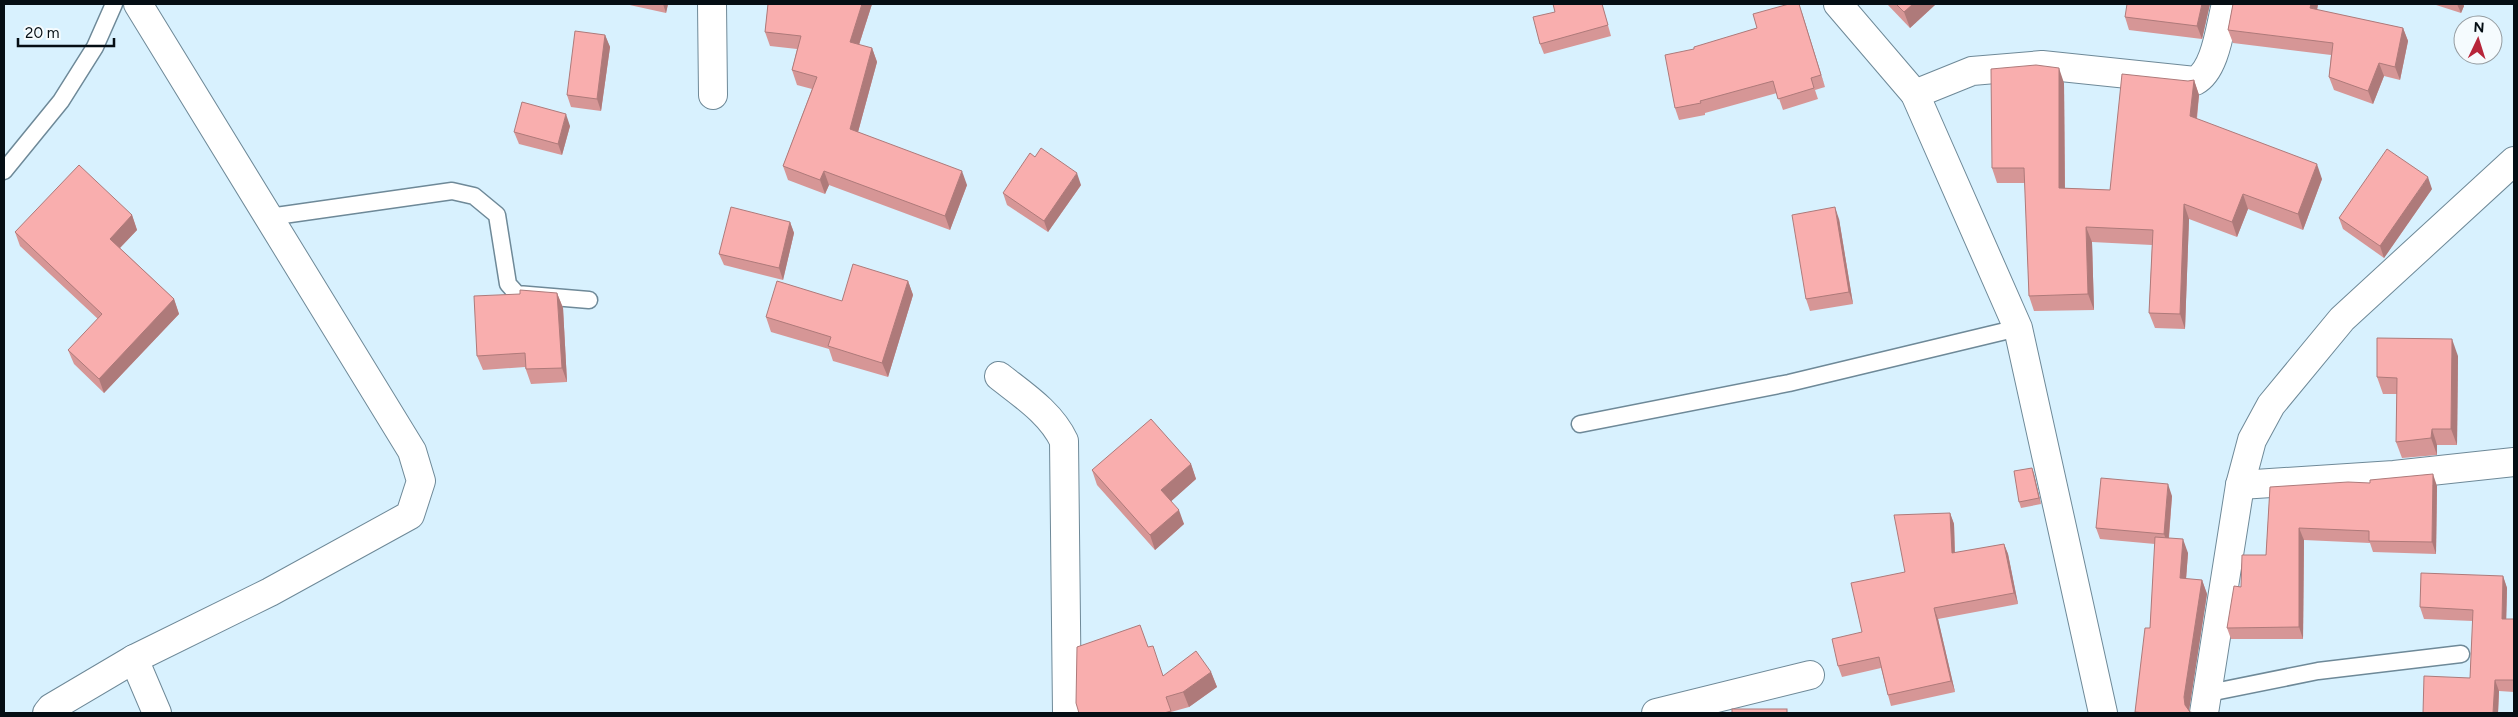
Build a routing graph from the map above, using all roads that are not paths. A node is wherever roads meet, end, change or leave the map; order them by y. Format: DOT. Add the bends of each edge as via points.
graph roads {
  1 [pos="114,4"];
  2 [pos="138,4"];
  3 [pos="712,4"];
  4 [pos="1838,4"];
  5 [pos="2226,4"];
  6 [pos="1915,94"];
  7 [pos="713,95"];
  8 [pos="2514,161"];
  9 [pos="4,171"];
  10 [pos="269,217"];
  11 [pos="589,300"];
  12 [pos="2018,328"];
  13 [pos="999,376"];
  14 [pos="1580,424"];
  15 [pos="2514,462"];
  16 [pos="2240,485"];
  17 [pos="2461,654"];
  18 [pos="134,659"];
  19 [pos="1810,675"];
  20 [pos="2206,703"];
  21 [pos="48,713"];
  22 [pos="157,713"];
  23 [pos="1067,713"];
  24 [pos="1656,713"];
  25 [pos="2103,713"];
  1 -- 9 [label="lane" via="95,47 61,101"];
  2 -- 10 [label="street"];
  3 -- 7 [label="street"];
  4 -- 6 [label="street"];
  5 -- 6 [label="street" via="2209,67 2203,77 2194,81 2042,65 1972,71"];
  6 -- 12 [label="street"];
  8 -- 16 [label="street" via="2342,318 2271,404 2252,440"];
  10 -- 11 [label="lane" via="452,191 474,196 497,215 508,284 512,290 517,294"];
  10 -- 18 [label="street" via="412,451 421,481 410,515 270,592"];
  12 -- 14 [label="lane" via="1789,383"];
  12 -- 25 [label="street"];
  13 -- 23 [label="street" via="1058,427 1064,441"];
  15 -- 16 [label="street" via="2394,475"];
  16 -- 20 [label="street"];
  17 -- 20 [label="lane" via="2318,670"];
  18 -- 21 [label="street" via="51,708"];
  18 -- 22 [label="street"];
  19 -- 24 [label="street"];
}
